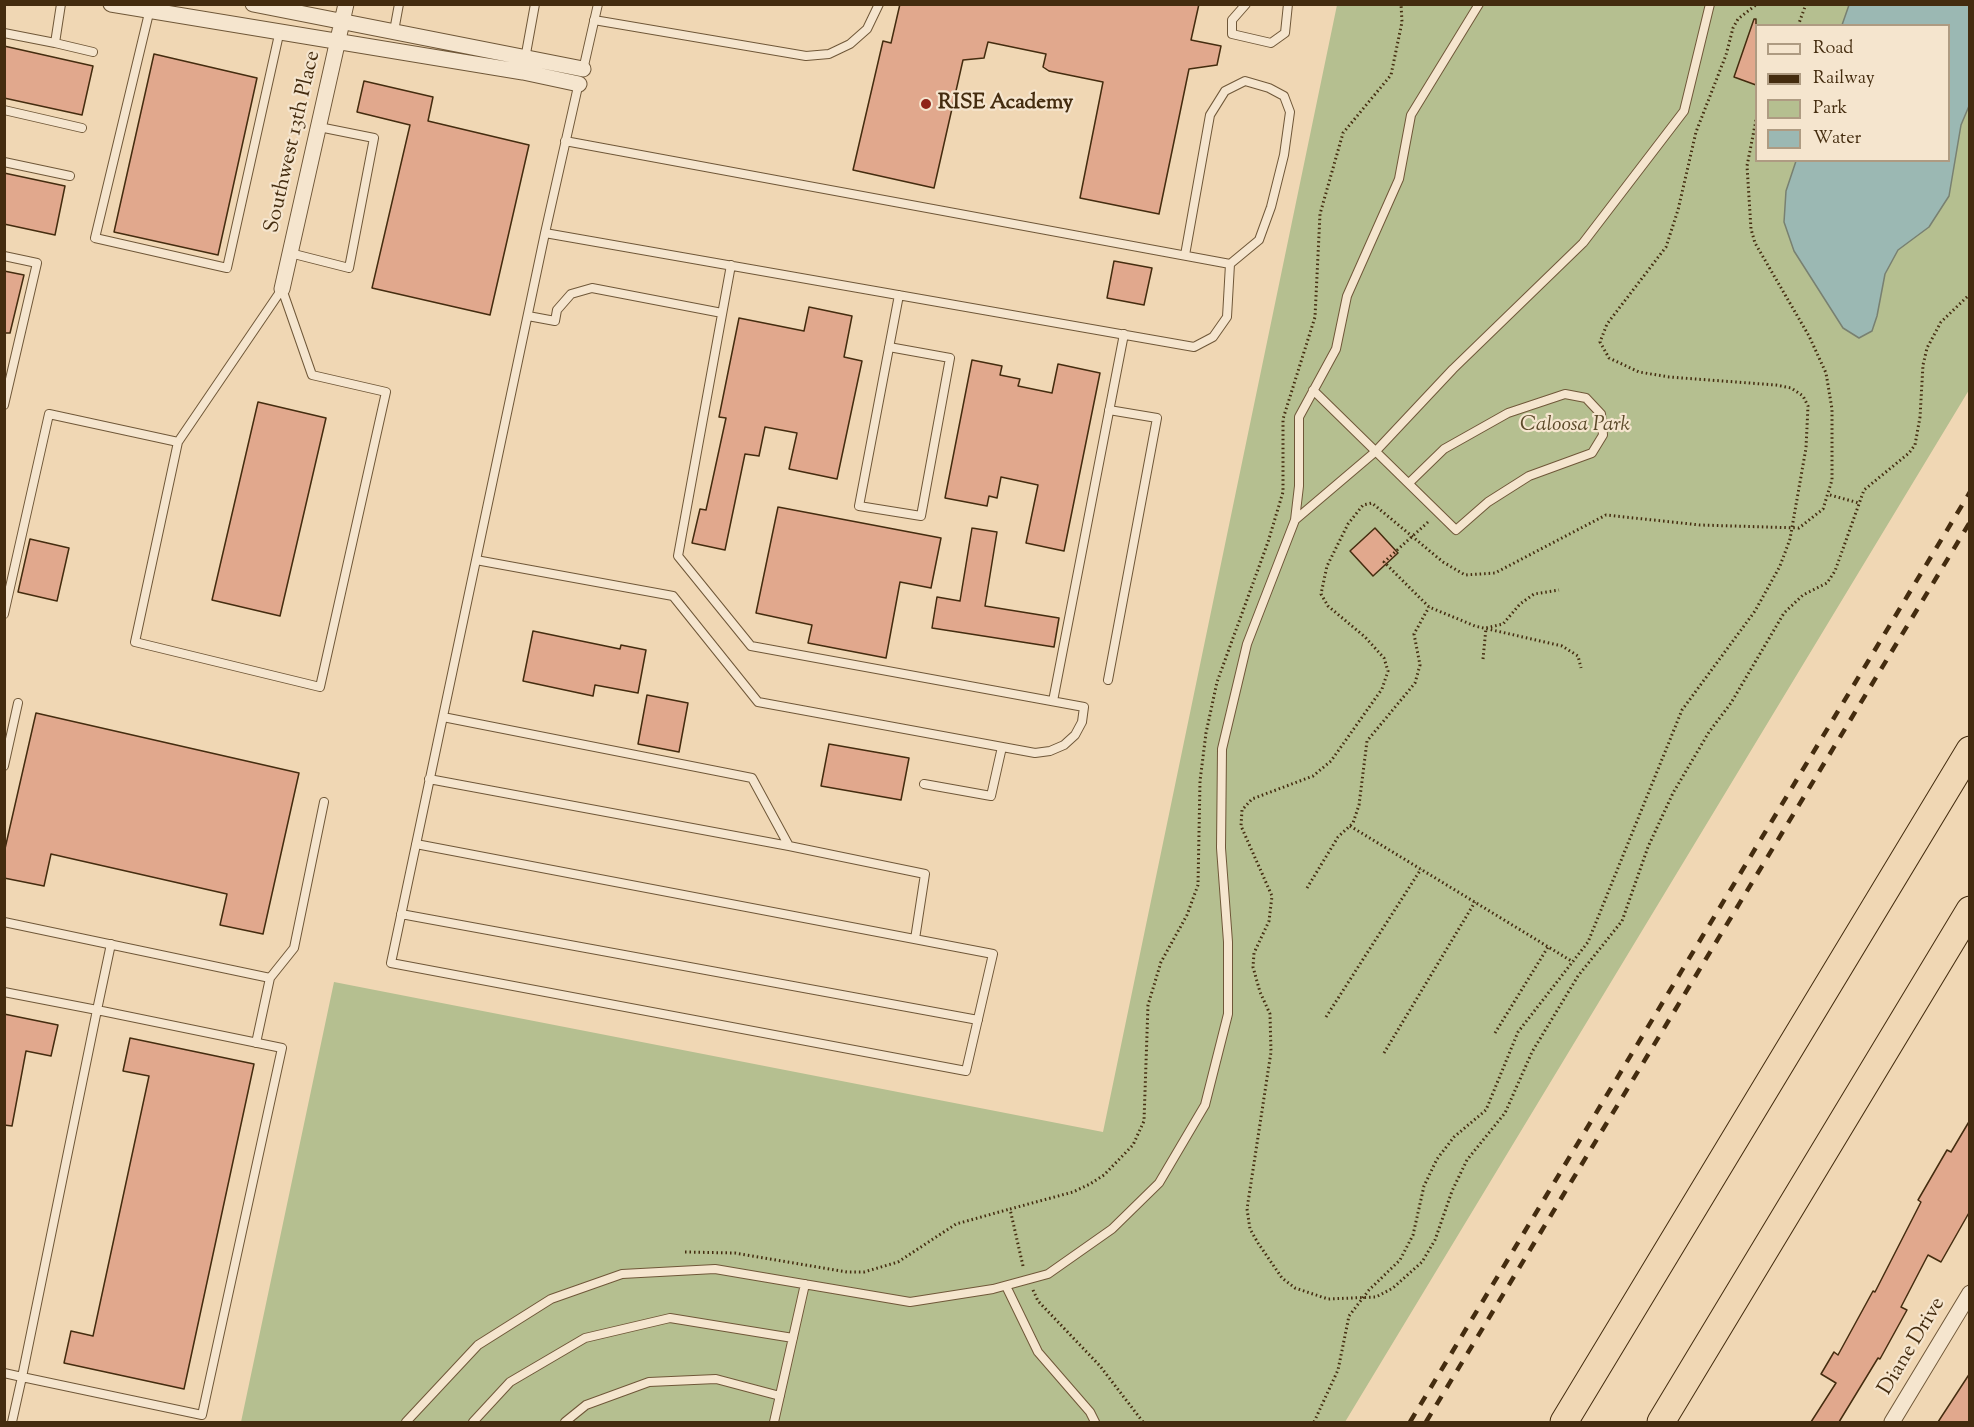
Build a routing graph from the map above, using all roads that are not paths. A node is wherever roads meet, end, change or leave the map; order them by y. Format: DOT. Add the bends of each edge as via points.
graph roads {
  1 [pos="61,4"];
  2 [pos="111,4"];
  3 [pos="253,4"];
  4 [pos="346,4"];
  5 [pos="399,4"];
  6 [pos="535,4"];
  7 [pos="598,4"];
  8 [pos="879,4"];
  9 [pos="1246,4"];
  10 [pos="1288,4"];
  11 [pos="1479,4"];
  12 [pos="1710,4"];
  13 [pos="149,13"];
  14 [pos="594,20"];
  15 [pos="343,21"];
  16 [pos="280,30"];
  17 [pos="394,31"];
  18 [pos="4,33"];
  19 [pos="339,41"];
  20 [pos="55,43"];
  21 [pos="93,52"];
  22 [pos="525,56"];
  23 [pos="583,69"];
  24 [pos="523,72"];
  25 [pos="579,84"];
  26 [pos="4,110"];
  27 [pos="319,127"];
  28 [pos="82,128"];
  29 [pos="565,141"];
  30 [pos="4,162"];
  31 [pos="70,176"];
  32 [pos="545,233"];
  33 [pos="290,253"];
  34 [pos="1185,255"];
  35 [pos="4,256"];
  36 [pos="1230,264"];
  37 [pos="730,265"];
  38 [pos="282,289"];
  39 [pos="899,295"];
  40 [pos="722,313"];
  41 [pos="528,316"];
  42 [pos="1124,334"];
  43 [pos="890,346"];
  44 [pos="1313,390"];
  45 [pos="4,405"];
  46 [pos="1109,410"];
  47 [pos="178,442"];
  48 [pos="1375,452"];
  49 [pos="1409,483"];
  50 [pos="1295,520"];
  51 [pos="476,560"];
  52 [pos="4,614"];
  53 [pos="1108,681"];
  54 [pos="1053,701"];
  55 [pos="18,703"];
  56 [pos="443,717"];
  57 [pos="1002,747"];
  58 [pos="1970,750"];
  59 [pos="4,766"];
  60 [pos="429,779"];
  61 [pos="924,784"];
  62 [pos="324,802"];
  63 [pos="416,844"];
  64 [pos="789,846"];
  65 [pos="1970,910"];
  66 [pos="401,914"];
  67 [pos="4,922"];
  68 [pos="915,939"];
  69 [pos="111,944"];
  70 [pos="270,978"];
  71 [pos="4,992"];
  72 [pos="97,1010"];
  73 [pos="978,1020"];
  74 [pos="256,1043"];
  75 [pos="806,1284"];
  76 [pos="1006,1286"];
  77 [pos="1970,1293"];
  78 [pos="793,1338"];
  79 [pos="4,1373"];
  80 [pos="21,1377"];
  81 [pos="780,1396"];
  82 [pos="12,1422"];
  83 [pos="406,1422"];
  84 [pos="473,1422"];
  85 [pos="564,1422"];
  86 [pos="774,1422"];
  87 [pos="1095,1422"];
  88 [pos="1564,1422"];
  89 [pos="1661,1422"];
  90 [pos="1892,1422"];
  1 -- 20 [label="lane"];
  2 -- 13 [label="street"];
  3 -- 15 [label="street"];
  4 -- 15 [label="street, Southwest 13th Place"];
  5 -- 17 [label="lane"];
  6 -- 22 [label="lane"];
  7 -- 14 [label="lane"];
  8 -- 14 [label="lane" via="867,29 850,44 829,54 806,56"];
  9 -- 10 [label="lane" via="1232,20 1232,34 1272,42 1285,33"];
  11 -- 44 [label="lane" via="1411,115 1399,178 1347,296 1336,349"];
  12 -- 48 [label="lane" via="1684,111 1583,243 1453,369"];
  13 -- 16 [label="street"];
  13 -- 16 [label="lane" via="95,238 227,268"];
  14 -- 23 [label="lane"];
  15 -- 17 [label="street"];
  15 -- 19 [label="street, Southwest 13th Place"];
  16 -- 19 [label="street"];
  17 -- 22 [label="street"];
  18 -- 20 [label="lane"];
  19 -- 24 [label="street"];
  19 -- 27 [label="street, Southwest 13th Place"];
  20 -- 21 [label="lane"];
  22 -- 23 [label="street"];
  22 -- 24 [label="lane"];
  23 -- 25 [label="lane"];
  24 -- 25 [label="street"];
  25 -- 29 [label="lane"];
  26 -- 28 [label="lane"];
  27 -- 33 [label="street, Southwest 13th Place"];
  27 -- 33 [label="lane" via="374,138 349,268"];
  29 -- 32 [label="lane"];
  29 -- 34 [label="lane"];
  30 -- 31 [label="lane"];
  32 -- 37 [label="lane"];
  32 -- 41 [label="lane"];
  33 -- 38 [label="street, Southwest 13th Place"];
  34 -- 36 [label="lane"];
  34 -- 36 [label="lane" via="1210,115 1225,91 1245,81 1284,96 1290,112 1284,155 1259,240"];
  35 -- 45 [label="lane" via="37,263"];
  36 -- 42 [label="lane" via="1227,317 1212,337 1194,347"];
  37 -- 39 [label="lane"];
  37 -- 40 [label="lane"];
  38 -- 47 [label="lane"];
  38 -- 47 [label="lane" via="312,375 386,392 320,687 135,642"];
  39 -- 42 [label="lane"];
  39 -- 43 [label="lane"];
  40 -- 41 [label="lane" via="592,288 581,289 563,301 555,321"];
  40 -- 54 [label="lane" via="678,556 751,646"];
  41 -- 51 [label="lane"];
  42 -- 46 [label="lane"];
  43 -- 43 [label="lane" via="859,506 921,516 950,358"];
  44 -- 48 [label="lane"];
  44 -- 50 [label="lane" via="1299,417"];
  46 -- 53 [label="lane" via="1157,418"];
  46 -- 54 [label="lane"];
  47 -- 52 [label="lane" via="49,414"];
  48 -- 49 [label="lane"];
  48 -- 50 [label="lane"];
  49 -- 49 [label="lane" via="1456,530 1488,502 1529,476 1592,453 1603,435 1601,414 1586,398 1565,394 1508,413 1444,449"];
  50 -- 76 [label="lane" via="1247,644 1222,749 1221,848 1228,942 1228,1014 1205,1105 1159,1183 1112,1229 1048,1274"];
  51 -- 56 [label="lane"];
  51 -- 57 [label="lane" via="673,596 758,702"];
  54 -- 57 [label="lane" via="1084,707 1082,722 1064,745 1035,753"];
  55 -- 59 [label="lane"];
  56 -- 60 [label="lane"];
  56 -- 64 [label="lane" via="752,778"];
  57 -- 61 [label="lane" via="991,796"];
  58 -- 88 [label="highway"];
  60 -- 63 [label="lane"];
  60 -- 64 [label="lane"];
  62 -- 70 [label="lane" via="294,948"];
  63 -- 66 [label="lane"];
  63 -- 68 [label="lane"];
  64 -- 68 [label="lane" via="925,874"];
  65 -- 89 [label="highway"];
  66 -- 73 [label="lane"];
  66 -- 73 [label="lane" via="391,963 966,1071"];
  67 -- 69 [label="lane"];
  68 -- 73 [label="lane" via="993,954"];
  69 -- 70 [label="lane"];
  69 -- 72 [label="lane"];
  70 -- 74 [label="lane"];
  71 -- 72 [label="lane"];
  72 -- 74 [label="lane"];
  72 -- 80 [label="lane"];
  74 -- 80 [label="lane" via="282,1048 202,1415"];
  75 -- 76 [label="lane" via="909,1302"];
  75 -- 78 [label="lane"];
  75 -- 83 [label="lane" via="715,1269 622,1274 551,1299 478,1345"];
  76 -- 87 [label="lane" via="1038,1352"];
  77 -- 90 [label="street, Diane Drive"];
  78 -- 81 [label="lane"];
  78 -- 84 [label="lane" via="670,1318 585,1338 510,1382"];
  79 -- 80 [label="lane"];
  80 -- 82 [label="lane"];
  81 -- 85 [label="lane" via="716,1379 649,1382 586,1405"];
  81 -- 86 [label="lane"];
}
